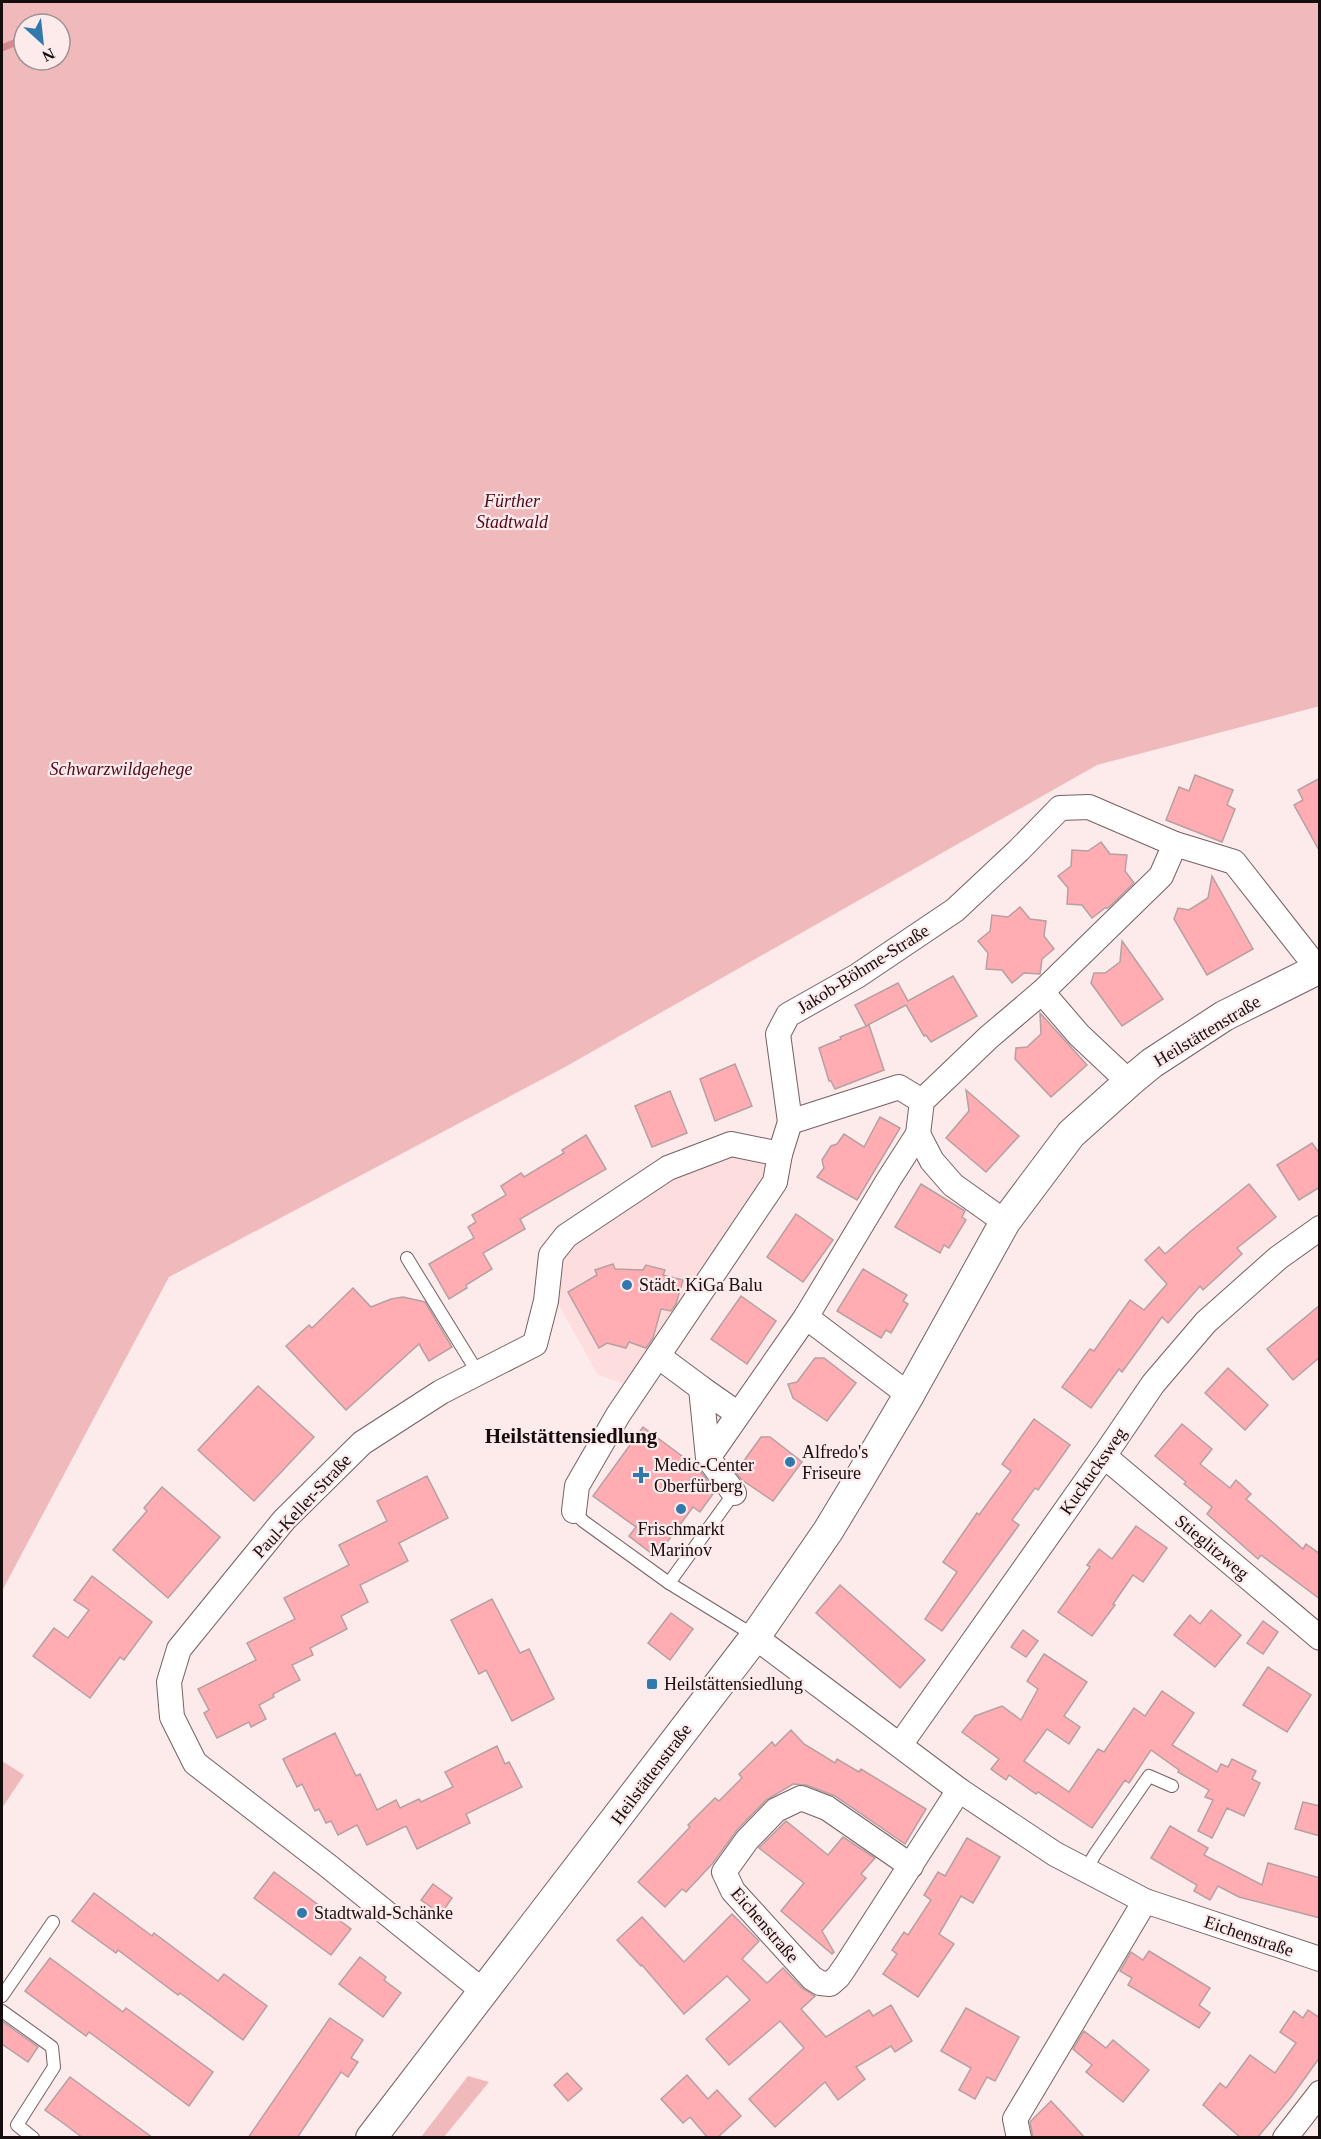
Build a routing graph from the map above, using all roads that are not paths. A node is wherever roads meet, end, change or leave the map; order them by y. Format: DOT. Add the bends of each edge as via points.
graph roads {
  1 [pos="1175,844"];
  2 [pos="1319,968"];
  3 [pos="1042,992"];
  4 [pos="1129,1082"];
  5 [pos="922,1101"];
  6 [pos="790,1122"];
  7 [pos="918,1134"];
  8 [pos="780,1154"];
  9 [pos="1005,1222"];
  10 [pos="1320,1227"];
  11 [pos="407,1258"];
  12 [pos="806,1317"];
  13 [pos="657,1356"];
  14 [pos="478,1373"];
  15 [pos="701,1388"];
  16 [pos="909,1395"];
  17 [pos="738,1414"];
  18 [pos="1104,1456"];
  19 [pos="708,1458"];
  20 [pos="734,1492"];
  21 [pos="574,1511"];
  22 [pos="669,1583"];
  23 [pos="755,1636"];
  24 [pos="1320,1638"];
  25 [pos="900,1745"];
  26 [pos="1172,1786"];
  27 [pos="959,1790"];
  28 [pos="911,1866"];
  29 [pos="1086,1870"];
  30 [pos="1145,1901"];
  31 [pos="53,1922"];
  32 [pos="1320,1959"];
  33 [pos="483,1991"];
  34 [pos="2,1996"];
  35 [pos="2,2011"];
  36 [pos="1320,2093"];
  37 [pos="33,2138"];
  38 [pos="371,2138"];
  39 [pos="1019,2138"];
  40 [pos="1285,2138"];
  1 -- 2 [label="street, Jakob-Böhme-Straße" via="1234,862"];
  1 -- 3 [label="street" via="1161,876"];
  1 -- 6 [label="street, Jakob-Böhme-Straße" via="1089,807 1060,808 955,910 857,976 788,1014 778,1034"];
  2 -- 4 [label="street, Heilstättenstraße" via="1224,1016"];
  3 -- 4 [label="street" via="1079,1035"];
  3 -- 5 [label="street"];
  4 -- 9 [label="street, Heilstättenstraße" via="1071,1134"];
  5 -- 6 [label="street" via="899,1087"];
  5 -- 7 [label="street"];
  6 -- 8 [label="street, Jakob-Böhme-Straße"];
  7 -- 9 [label="street" via="932,1161 953,1185"];
  7 -- 12 [label="street"];
  8 -- 13 [label="street, Jakob-Böhme-Straße" via="775,1182"];
  8 -- 14 [label="street, Paul-Keller-Straße" via="731,1144 668,1168 566,1236 551,1255 546,1301 535,1344"];
  9 -- 16 [label="street, Heilstättenstraße"];
  10 -- 18 [label="street, Kuckucksweg" via="1278,1258 1206,1322 1153,1384"];
  11 -- 14 [label="lane"];
  12 -- 16 [label="street"];
  12 -- 17 [label="street"];
  13 -- 15 [label="street"];
  13 -- 21 [label="street, Jakob-Böhme-Straße" via="577,1486"];
  14 -- 33 [label="street, Paul-Keller-Straße" via="362,1443 284,1520 179,1649 169,1682 172,1717 195,1763"];
  15 -- 17 [label="street"];
  15 -- 19 [label="street"];
  16 -- 23 [label="street, Heilstättenstraße" via="828,1531"];
  17 -- 19 [label="street"];
  18 -- 24 [label="street, Stieglitzweg"];
  18 -- 25 [label="street, Kuckucksweg"];
  19 -- 20 [label="street"];
  20 -- 22 [label="lane"];
  21 -- 22 [label="lane"];
  22 -- 23 [label="lane"];
  23 -- 25 [label="street, Eichenstraße"];
  23 -- 33 [label="street, Heilstättenstraße"];
  25 -- 27 [label="street, Eichenstraße"];
  26 -- 29 [label="lane" via="1149,1776"];
  27 -- 28 [label="street, Eichenstraße"];
  27 -- 29 [label="street, Eichenstraße"];
  28 -- 28 [label="street, Eichenstraße" via="827,1808 801,1798 776,1810 724,1872 733,1891 812,1978 830,1984"];
  29 -- 30 [label="street, Eichenstraße"];
  30 -- 32 [label="street, Eichenstraße"];
  30 -- 39 [label="street" via="1015,2119"];
  31 -- 34 [label="lane"];
  33 -- 38 [label="street, Heilstättenstraße"];
  35 -- 37 [label="lane" via="52,2047 54,2067 17,2125"];
  36 -- 40 [label="street"];
}
